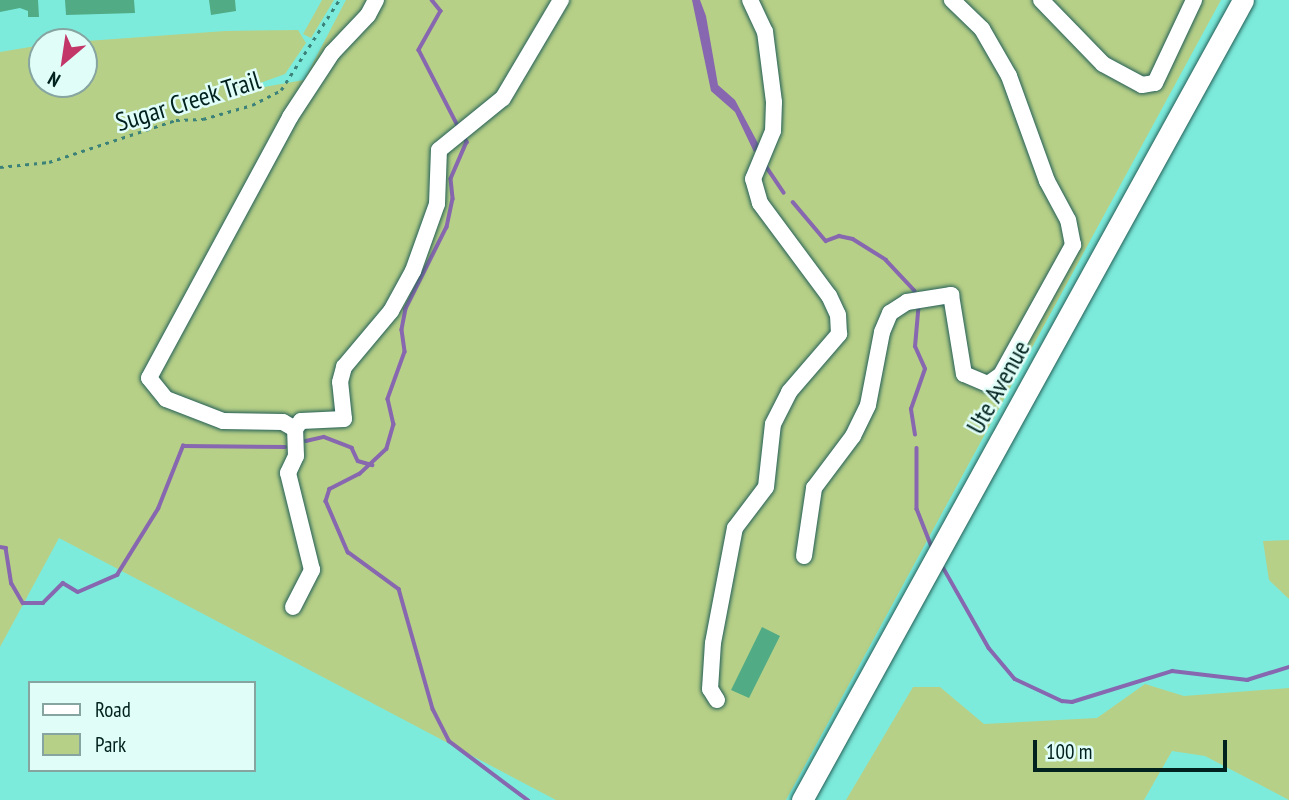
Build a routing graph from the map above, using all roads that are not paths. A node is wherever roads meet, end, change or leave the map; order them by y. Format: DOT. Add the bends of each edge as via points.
graph roads {
  1 [pos="376,0"];
  2 [pos="561,0"];
  3 [pos="750,0"];
  4 [pos="953,0"];
  5 [pos="1041,0"];
  6 [pos="1194,0"];
  7 [pos="1243,0"];
  8 [pos="295,429"];
  9 [pos="804,556"];
  10 [pos="293,607"];
  11 [pos="717,700"];
  12 [pos="802,800"];
  1 -- 8 [label="lane" via="368,15 332,52 290,117 149,378 166,400 223,421 283,422"];
  2 -- 8 [label="lane" via="503,98 439,150 437,204 413,271 391,311 344,367 340,382 345,419 301,421"];
  3 -- 11 [label="lane" via="765,32 774,102 773,131 753,178 760,203 829,296 838,315 839,334 789,392 773,424 766,487 735,528 713,643 710,689"];
  4 -- 9 [label="lane" via="982,29 1009,76 1047,181 1068,220 1073,245 1001,375 988,384 964,373 951,295 906,302 890,313 881,332 868,405 853,436 814,488"];
  5 -- 6 [label="lane" via="1103,64 1142,85 1155,83"];
  7 -- 12 [label="main road, Ute Avenue"];
  8 -- 10 [label="lane" via="296,456 288,473 312,570"];
}
